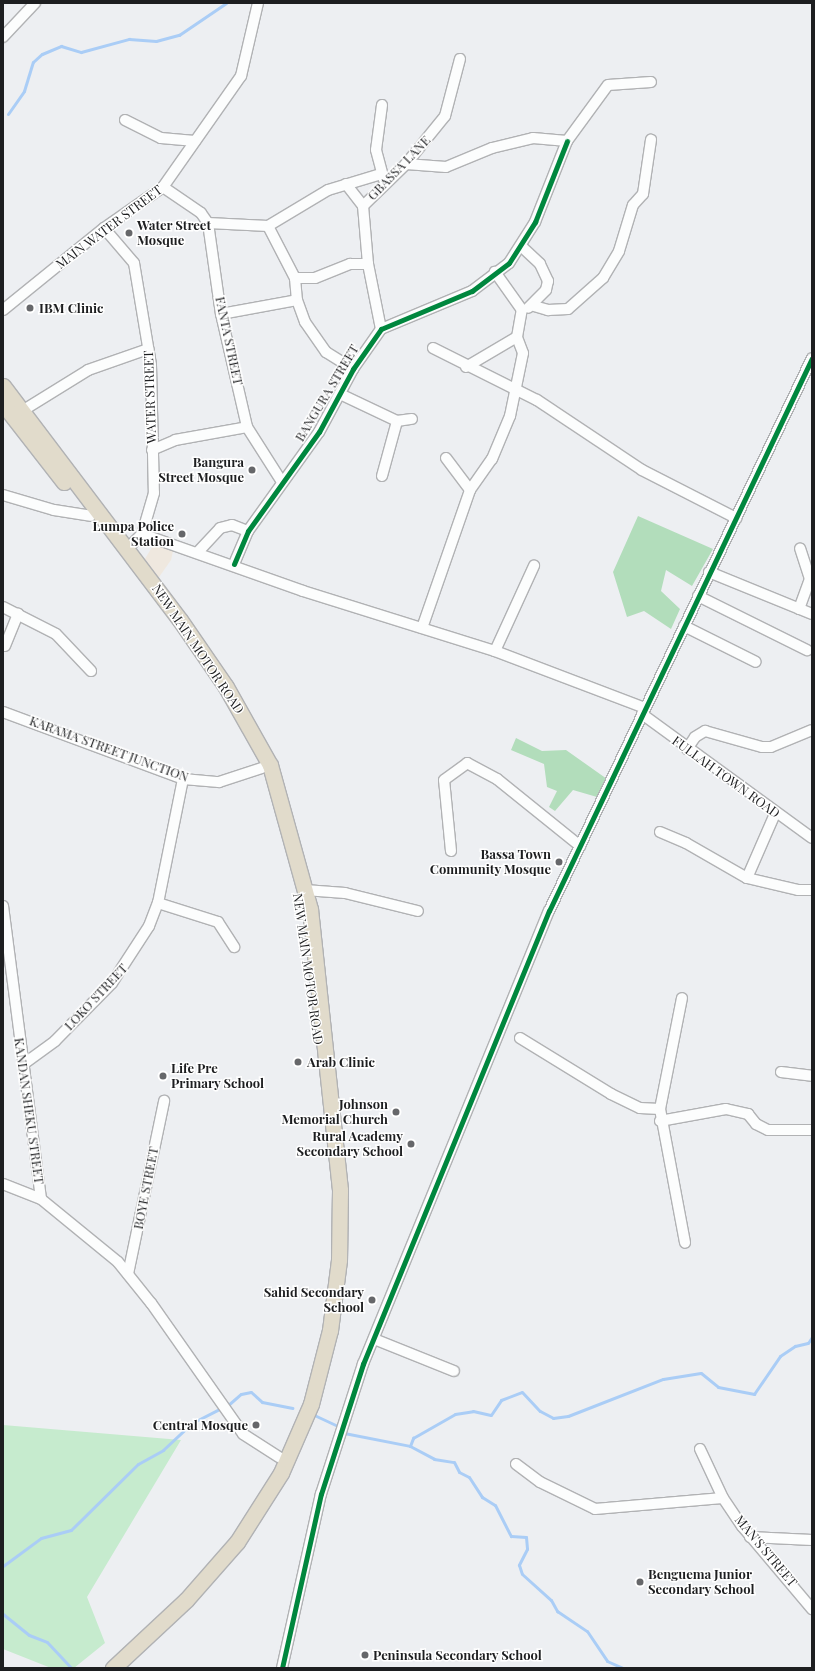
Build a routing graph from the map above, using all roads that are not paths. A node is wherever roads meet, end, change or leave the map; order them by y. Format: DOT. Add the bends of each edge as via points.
graph roads {
  1 [pos="35,3"];
  2 [pos="258,3"];
  3 [pos="3,37"];
  4 [pos="460,59"];
  5 [pos="651,82"];
  6 [pos="382,105"];
  7 [pos="125,120"];
  8 [pos="651,140"];
  9 [pos="195,141"];
  10 [pos="567,141"];
  11 [pos="406,164"];
  12 [pos="383,178"];
  13 [pos="346,184"];
  14 [pos="163,187"];
  15 [pos="363,206"];
  16 [pos="208,223"];
  17 [pos="268,226"];
  18 [pos="104,228"];
  19 [pos="521,246"];
  20 [pos="368,264"];
  21 [pos="496,272"];
  22 [pos="295,278"];
  23 [pos="298,300"];
  24 [pos="534,306"];
  25 [pos="3,310"];
  26 [pos="522,310"];
  27 [pos="220,314"];
  28 [pos="382,329"];
  29 [pos="517,337"];
  30 [pos="433,348"];
  31 [pos="148,349"];
  32 [pos="812,358"];
  33 [pos="466,367"];
  34 [pos="353,369"];
  35 [pos="3,386"];
  36 [pos="513,391"];
  37 [pos="340,394"];
  38 [pos="3,404"];
  39 [pos="22,411"];
  40 [pos="412,419"];
  41 [pos="397,421"];
  42 [pos="247,426"];
  43 [pos="152,450"];
  44 [pos="446,458"];
  45 [pos="382,476"];
  46 [pos="282,482"];
  47 [pos="470,490"];
  48 [pos="3,495"];
  49 [pos="91,516"];
  50 [pos="736,518"];
  51 [pos="248,531"];
  52 [pos="142,534"];
  53 [pos="128,548"];
  54 [pos="800,549"];
  55 [pos="197,552"];
  56 [pos="234,564"];
  57 [pos="534,566"];
  58 [pos="710,572"];
  59 [pos="698,596"];
  60 [pos="3,607"];
  61 [pos="799,609"];
  62 [pos="18,614"];
  63 [pos="812,614"];
  64 [pos="684,626"];
  65 [pos="422,628"];
  66 [pos="5,646"];
  67 [pos="807,650"];
  68 [pos="495,651"];
  69 [pos="756,662"];
  70 [pos="91,671"];
  71 [pos="643,711"];
  72 [pos="3,712"];
  73 [pos="812,730"];
  74 [pos="687,749"];
  75 [pos="262,768"];
  76 [pos="184,779"];
  77 [pos="775,814"];
  78 [pos="660,832"];
  79 [pos="812,838"];
  80 [pos="580,846"];
  81 [pos="451,851"];
  82 [pos="747,878"];
  83 [pos="305,890"];
  84 [pos="812,890"];
  85 [pos="158,903"];
  86 [pos="3,906"];
  87 [pos="418,911"];
  88 [pos="234,948"];
  89 [pos="682,998"];
  90 [pos="520,1038"];
  91 [pos="26,1063"];
  92 [pos="781,1072"];
  93 [pos="812,1076"];
  94 [pos="164,1101"];
  95 [pos="660,1109"];
  96 [pos="660,1121"];
  97 [pos="812,1130"];
  98 [pos="3,1184"];
  99 [pos="40,1198"];
  100 [pos="685,1244"];
  101 [pos="128,1274"];
  102 [pos="374,1339"];
  103 [pos="454,1371"];
  104 [pos="700,1449"];
  105 [pos="279,1457"];
  106 [pos="516,1464"];
  107 [pos="723,1498"];
  108 [pos="750,1537"];
  109 [pos="812,1540"];
  110 [pos="812,1609"];
  111 [pos="102,1668"];
  112 [pos="113,1668"];
  113 [pos="282,1668"];
  1 -- 3 [label="street"];
  2 -- 9 [label="street, MAIN WATER STREET" via="241,76"];
  4 -- 11 [label="street, GBASSA LANE" via="445,116"];
  5 -- 10 [label="street" via="608,85"];
  6 -- 12 [label="street" via="376,150"];
  7 -- 9 [label="street" via="161,138"];
  8 -- 24 [label="street" via="643,194 633,205 619,251 603,278 568,309 548,310"];
  9 -- 14 [label="street, MAIN WATER STREET"];
  10 -- 11 [label="street" via="533,138 492,148 446,167"];
  10 -- 19 [label="street" via="557,173"];
  11 -- 12 [label="street, GBASSA LANE"];
  12 -- 13 [label="street"];
  12 -- 15 [label="street, GBASSA LANE"];
  13 -- 15 [label="street"];
  13 -- 17 [label="street" via="328,190"];
  14 -- 16 [label="street" via="201,213"];
  14 -- 18 [label="street, MAIN WATER STREET"];
  15 -- 20 [label="street, GBASSA LANE"];
  16 -- 17 [label="street"];
  16 -- 27 [label="street, FANTA STREET"];
  17 -- 22 [label="street"];
  18 -- 25 [label="street, MAIN WATER STREET"];
  18 -- 31 [label="street, WATER STREET" via="134,263"];
  19 -- 21 [label="street" via="509,263"];
  19 -- 24 [label="street" via="540,264 548,281"];
  20 -- 22 [label="street" via="350,264 315,278"];
  20 -- 28 [label="street, GBASSA LANE"];
  21 -- 26 [label="street"];
  21 -- 28 [label="street" via="472,291"];
  22 -- 23 [label="street"];
  23 -- 27 [label="street"];
  23 -- 34 [label="street" via="305,322 326,352"];
  24 -- 26 [label="street"];
  26 -- 29 [label="street"];
  27 -- 42 [label="street, FANTA STREET"];
  28 -- 34 [label="street, BANGURA STREET"];
  29 -- 33 [label="street"];
  29 -- 36 [label="street" via="523,353"];
  30 -- 33 [label="street"];
  31 -- 39 [label="street" via="88,370"];
  31 -- 43 [label="street, WATER STREET"];
  32 -- 50 [label="street"];
  33 -- 36 [label="street"];
  34 -- 37 [label="street, BANGURA STREET"];
  35 -- 39 [label="highway, NEW MAIN MOTOR ROAD"];
  36 -- 47 [label="street" via="503,435 492,459"];
  36 -- 50 [label="street" via="537,400 642,470"];
  37 -- 41 [label="street"];
  37 -- 46 [label="street, BANGURA STREET" via="319,432"];
  38 -- 49 [label="highway, NEW MAIN MOTOR ROAD"];
  39 -- 53 [label="highway, NEW MAIN MOTOR ROAD"];
  40 -- 41 [label="street"];
  41 -- 45 [label="street"];
  42 -- 43 [label="street" via="176,440"];
  42 -- 46 [label="street, FANTA STREET"];
  43 -- 52 [label="street, WATER STREET" via="154,493"];
  44 -- 47 [label="street"];
  46 -- 51 [label="street, BANGURA STREET"];
  47 -- 65 [label="street"];
  48 -- 49 [label="street" via="54,510"];
  49 -- 75 [label="highway, NEW MAIN MOTOR ROAD" via="220,691"];
  50 -- 58 [label="street"];
  51 -- 55 [label="street" via="226,526"];
  51 -- 56 [label="street, BANGURA STREET"];
  52 -- 53 [label="street, WATER STREET"];
  52 -- 55 [label="street, FULLAH TOWN ROAD"];
  53 -- 83 [label="highway, NEW MAIN MOTOR ROAD" via="226,687 270,765"];
  54 -- 61 [label="street" via="810,579"];
  55 -- 56 [label="street, FULLAH TOWN ROAD"];
  56 -- 65 [label="street, FULLAH TOWN ROAD" via="304,591"];
  57 -- 68 [label="street"];
  58 -- 59 [label="street"];
  58 -- 61 [label="street"];
  59 -- 64 [label="street"];
  59 -- 67 [label="street"];
  60 -- 62 [label="street"];
  61 -- 63 [label="street"];
  62 -- 66 [label="street"];
  62 -- 70 [label="street" via="56,634"];
  64 -- 69 [label="street"];
  64 -- 71 [label="street"];
  65 -- 68 [label="street, FULLAH TOWN ROAD"];
  68 -- 71 [label="street, FULLAH TOWN ROAD"];
  71 -- 74 [label="street, FULLAH TOWN ROAD"];
  71 -- 80 [label="street"];
  72 -- 76 [label="street, KARAMA STREET JUNCTION"];
  73 -- 74 [label="street" via="771,747 762,747 705,731 695,737"];
  74 -- 77 [label="street, FULLAH TOWN ROAD"];
  75 -- 76 [label="street, KARAMA STREET JUNCTION" via="219,782"];
  75 -- 105 [label="highway, NEW MAIN MOTOR ROAD" via="285,838 302,911 312,980 331,1190 331,1259 323,1329 304,1401"];
  76 -- 85 [label="street, LOKO STREET"];
  77 -- 79 [label="street, FULLAH TOWN ROAD"];
  77 -- 82 [label="street"];
  78 -- 82 [label="street" via="686,843"];
  80 -- 81 [label="street" via="497,779 467,762 444,780"];
  80 -- 102 [label="street" via="549,911"];
  82 -- 84 [label="street" via="791,889"];
  83 -- 87 [label="street" via="344,893"];
  83 -- 112 [label="highway, NEW MAIN MOTOR ROAD" via="320,980 340,1190 339,1260 330,1330 311,1404 284,1466 237,1542 186,1600"];
  85 -- 88 [label="street" via="218,922"];
  85 -- 91 [label="street, LOKO STREET" via="133,956 112,983 55,1041"];
  86 -- 91 [label="street, KANDAN SHEKU STREET" via="14,1011"];
  89 -- 95 [label="street"];
  90 -- 95 [label="street" via="611,1094 640,1108"];
  91 -- 99 [label="street, KANDAN SHEKU STREET"];
  92 -- 93 [label="street"];
  94 -- 101 [label="street, BOYE STREET"];
  95 -- 96 [label="street"];
  96 -- 97 [label="street" via="726,1108 748,1114 756,1124 768,1130"];
  96 -- 100 [label="street"];
  98 -- 99 [label="street"];
  99 -- 101 [label="street"];
  101 -- 105 [label="street" via="243,1434"];
  102 -- 103 [label="street"];
  102 -- 113 [label="street" via="321,1494"];
  104 -- 107 [label="street, MAN'S STREET"];
  105 -- 111 [label="highway, NEW MAIN MOTOR ROAD" via="231,1537 180,1594"];
  106 -- 107 [label="street" via="540,1482 594,1509"];
  107 -- 108 [label="street, MAN'S STREET"];
  108 -- 109 [label="street"];
  108 -- 110 [label="street, MAN'S STREET"];
}
